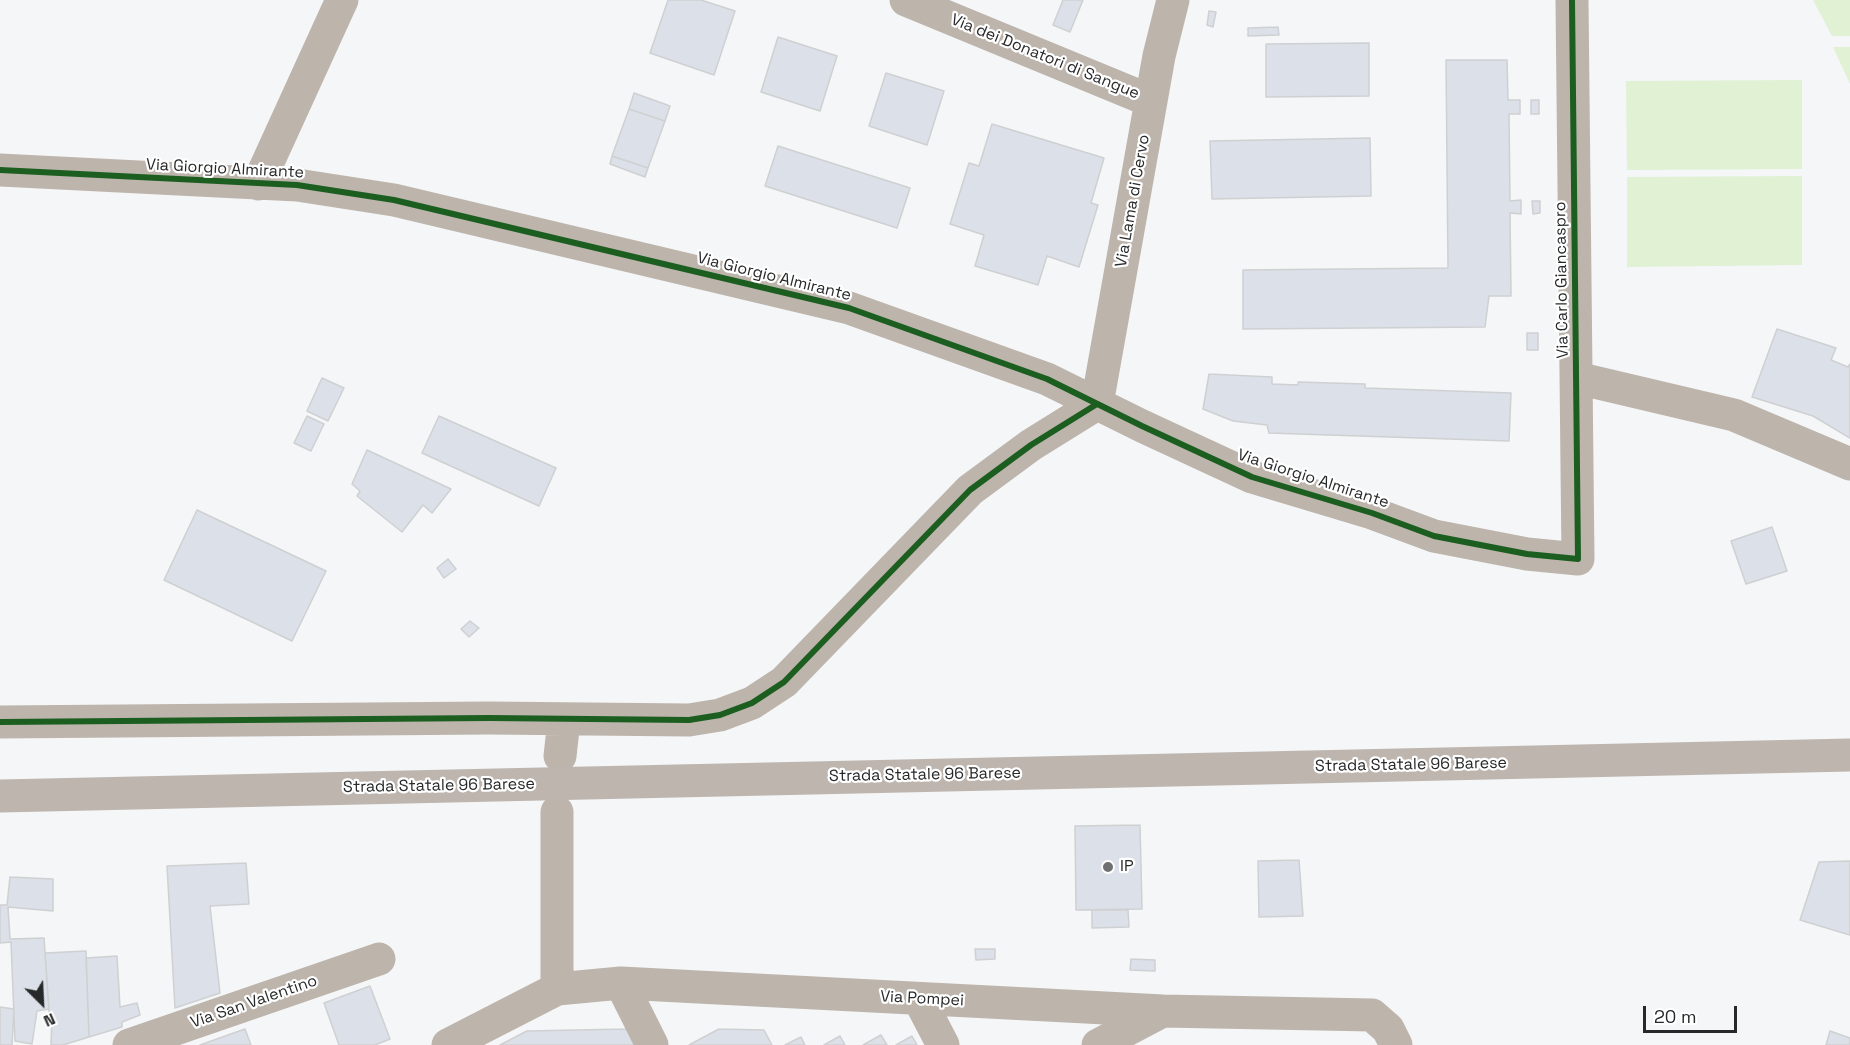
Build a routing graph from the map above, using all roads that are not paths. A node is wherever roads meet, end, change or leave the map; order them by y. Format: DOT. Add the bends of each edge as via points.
graph roads {
  1 [pos="342,0"];
  2 [pos="906,0"];
  3 [pos="1173,0"];
  4 [pos="1572,0"];
  5 [pos="1151,101"];
  6 [pos="0,170"];
  7 [pos="258,184"];
  8 [pos="1577,378"];
  9 [pos="1096,404"];
  10 [pos="1850,464"];
  11 [pos="1578,559"];
  12 [pos="564,720"];
  13 [pos="0,722"];
  14 [pos="1850,755"];
  15 [pos="560,756"];
  16 [pos="0,796"];
  17 [pos="556,812"];
  18 [pos="379,959"];
  19 [pos="621,982"];
  20 [pos="556,989"];
  21 [pos="919,999"];
  22 [pos="1163,1011"];
  23 [pos="129,1045"];
  24 [pos="447,1045"];
  25 [pos="652,1045"];
  26 [pos="943,1045"];
  27 [pos="1098,1045"];
  28 [pos="1396,1045"];
  1 -- 7 [label="street"];
  2 -- 5 [label="street, Via dei Donatori di Sangue"];
  3 -- 5 [label="street, Via Lama di Cervo"];
  4 -- 8 [label="street, Via Carlo Giancaspro"];
  5 -- 9 [label="street, Via Lama di Cervo"];
  6 -- 7 [label="street, Via Giorgio Almirante"];
  7 -- 9 [label="street, Via Giorgio Almirante" via="297,185 394,200 849,308 1047,379"];
  8 -- 10 [label="street" via="1734,415"];
  8 -- 11 [label="street, Via Carlo Giancaspro"];
  9 -- 11 [label="street, Via Giorgio Almirante" via="1252,477 1434,536 1527,554"];
  9 -- 12 [label="street" via="970,490 784,682 752,703 720,715 688,720"];
  12 -- 13 [label="street"];
  12 -- 15 [label="street"];
  14 -- 16 [label="main road, Strada Statale 96 Barese"];
  17 -- 20 [label="street"];
  18 -- 23 [label="street, Via San Valentino"];
  19 -- 20 [label="street, Via Pompei"];
  19 -- 21 [label="street, Via Pompei"];
  19 -- 25 [label="street"];
  20 -- 24 [label="street, Via Pompei"];
  21 -- 22 [label="street, Via Pompei"];
  21 -- 26 [label="street"];
  22 -- 27 [label="street"];
  22 -- 28 [label="street, Via Pompei" via="1372,1015 1388,1029"];
}
